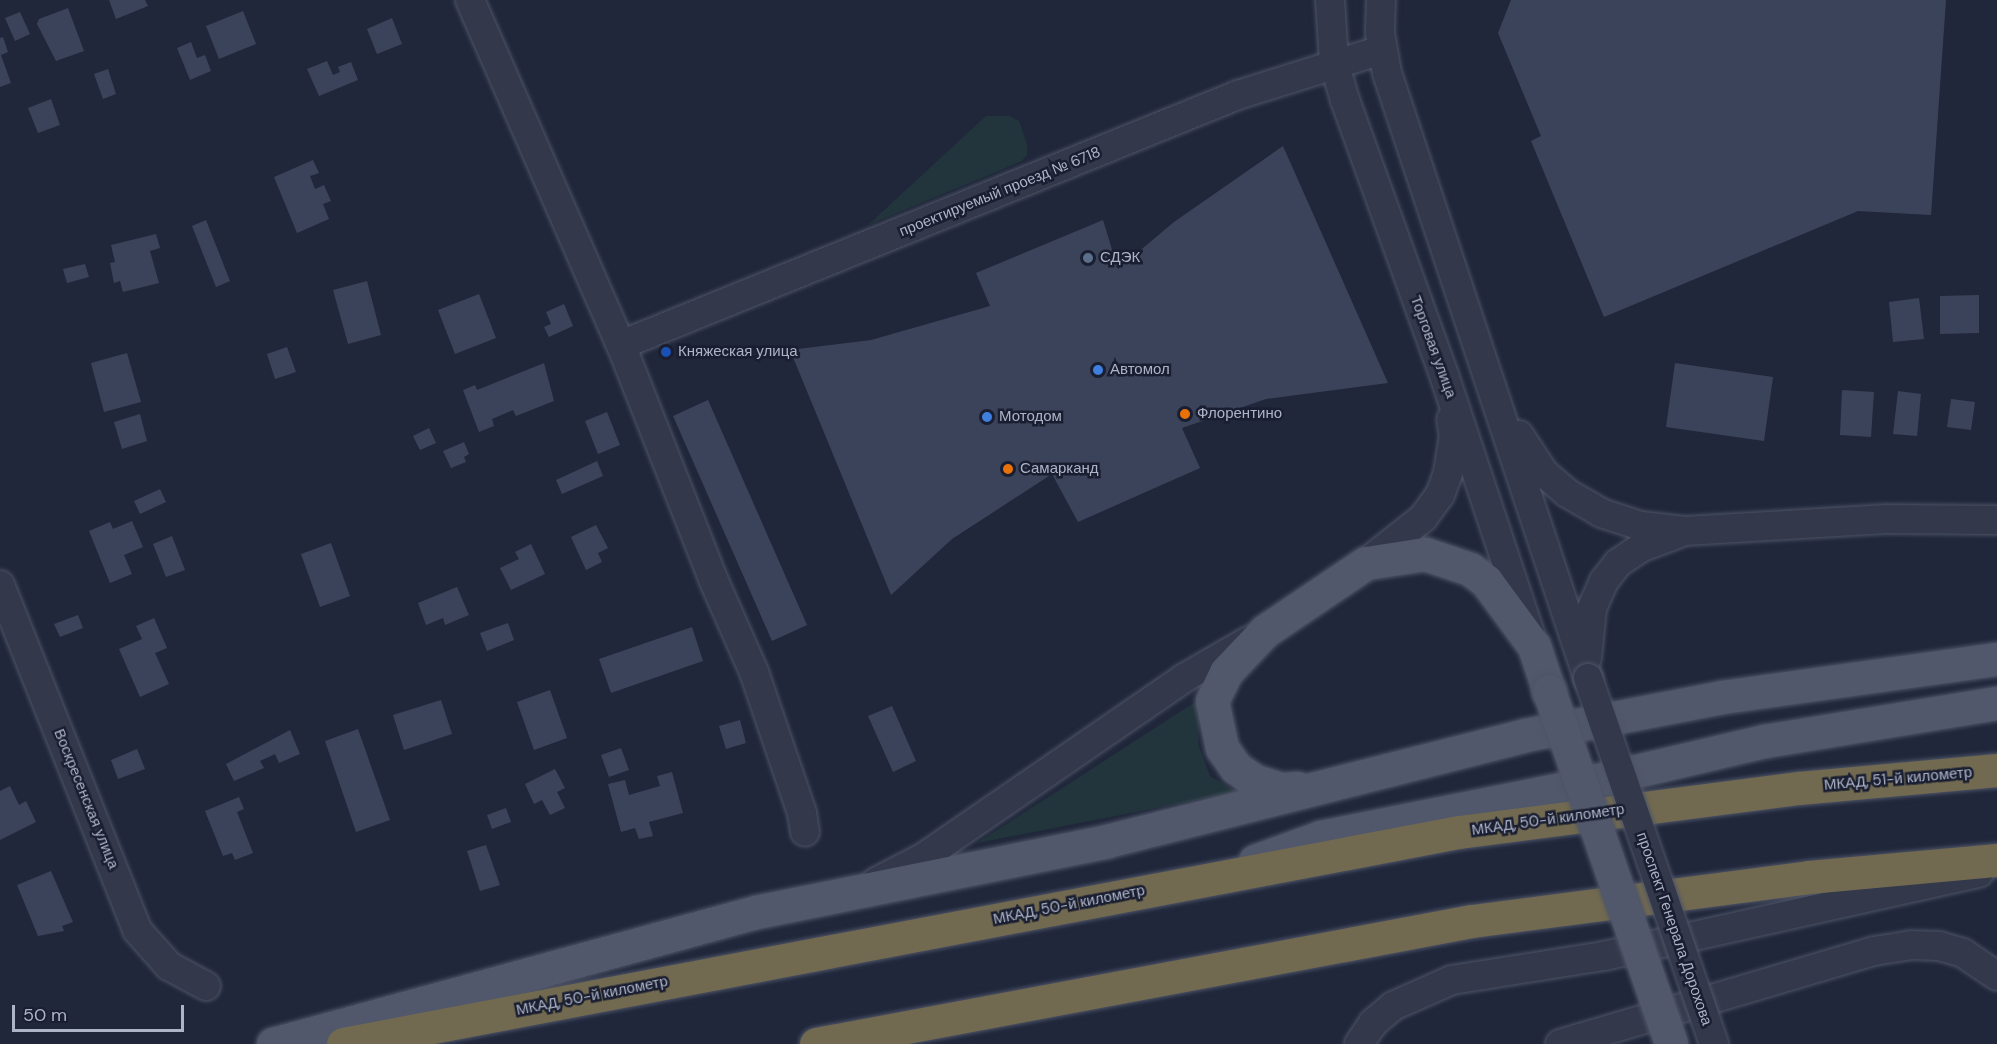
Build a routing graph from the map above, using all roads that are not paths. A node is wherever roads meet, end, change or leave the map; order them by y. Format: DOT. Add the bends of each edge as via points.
graph roads {
  1 [pos="470,0"];
  2 [pos="1330,0"];
  3 [pos="1381,0"];
  4 [pos="1382,50"];
  5 [pos="1334,62"];
  6 [pos="621,345"];
  7 [pos="1445,378"];
  8 [pos="1498,403"];
  9 [pos="1997,520"];
  10 [pos="1685,531"];
  11 [pos="1366,563"];
  12 [pos="0,585"];
  13 [pos="1265,631"];
  14 [pos="1534,646"];
  15 [pos="1997,659"];
  16 [pos="1588,678"];
  17 [pos="1997,703"];
  18 [pos="1997,770"];
  19 [pos="1326,786"];
  20 [pos="1799,788"];
  21 [pos="805,832"];
  22 [pos="1997,860"];
  23 [pos="1997,868"];
  24 [pos="1206,879"];
  25 [pos="865,888"];
  26 [pos="1997,976"];
  27 [pos="206,986"];
  28 [pos="273,1044"];
  29 [pos="343,1044"];
  30 [pos="816,1044"];
  31 [pos="1359,1044"];
  32 [pos="1560,1044"];
  33 [pos="1671,1044"];
  34 [pos="1714,1044"];
  1 -- 6 [label="street"];
  2 -- 5 [label="street, Торговая улица"];
  3 -- 4 [label="street"];
  4 -- 5 [label="street, проектируемый проезд № 6718"];
  4 -- 8 [label="street"];
  5 -- 6 [label="street, проектируемый проезд № 6718" via="1238,95"];
  5 -- 7 [label="street, Торговая улица" via="1392,237"];
  6 -- 21 [label="street" via="754,672"];
  7 -- 11 [label="street" via="1454,437 1440,495 1423,518"];
  7 -- 14 [label="street, Торговая улица"];
  8 -- 10 [label="street" via="1544,473 1567,493 1611,516 1641,526"];
  8 -- 16 [label="street"];
  9 -- 10 [label="street" via="1887,519"];
  10 -- 16 [label="street" via="1642,547 1618,563 1604,581 1592,608 1586,640"];
  11 -- 13 [label="main road"];
  11 -- 14 [label="main road" via="1425,554 1470,569 1486,581"];
  12 -- 27 [label="street, Воскресенская улица" via="137,930 168,966"];
  13 -- 19 [label="main road" via="1226,672 1212,701 1222,748 1236,768 1255,781 1281,789"];
  13 -- 25 [label="street" via="1184,678 924,856"];
  14 -- 33 [label="main road, Торговая улица, bridge"];
  15 -- 19 [label="main road" via="1722,697 1525,735"];
  16 -- 34 [label="street, проспект Генерала Дорохова, bridge"];
  17 -- 24 [label="main road" via="1764,741 1546,792 1322,837"];
  18 -- 20 [label="highway, МКАД, 51-й километр"];
  19 -- 25 [label="main road" via="1107,842"];
  20 -- 24 [label="highway, МКАД, 50-й километр" via="1459,832"];
  22 -- 30 [label="highway" via="1809,877 1615,901 1335,944"];
  23 -- 31 [label="street" via="1604,956 1452,980 1393,1006 1373,1023"];
  24 -- 29 [label="highway, МКАД, 50-й километр"];
  25 -- 28 [label="main road" via="622,946"];
  26 -- 32 [label="street" via="1963,953 1939,946 1874,951"];
}
